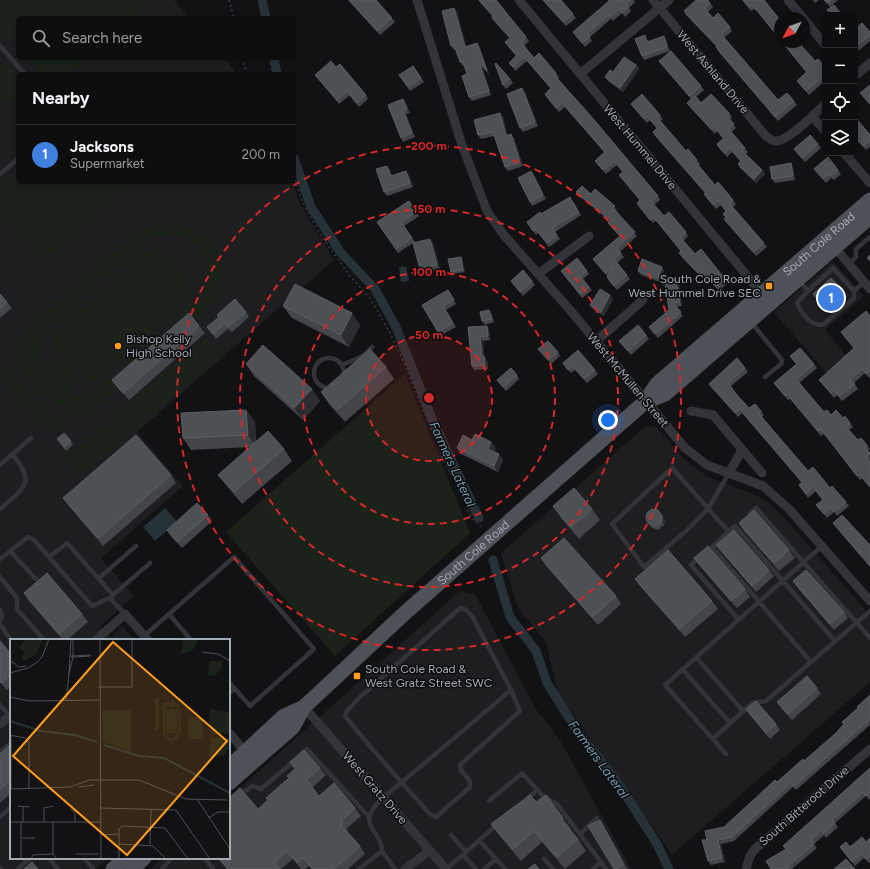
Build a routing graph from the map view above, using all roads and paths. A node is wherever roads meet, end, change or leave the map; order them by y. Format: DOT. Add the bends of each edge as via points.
graph roads {
  1 [pos="229,0"];
  2 [pos="260,0"];
  3 [pos="417,0"];
  4 [pos="519,0"];
  5 [pos="653,0"];
  6 [pos="669,0"];
  7 [pos="788,0"];
  8 [pos="660,8"];
  9 [pos="798,12"];
  10 [pos="233,16"];
  11 [pos="264,16"];
  12 [pos="810,26"];
  13 [pos="822,41"];
  14 [pos="0,46"];
  15 [pos="243,60"];
  16 [pos="270,60"];
  17 [pos="870,63"];
  18 [pos="23,72"];
  19 [pos="246,72"];
  20 [pos="272,72"];
  21 [pos="858,73"];
  22 [pos="580,74"];
  23 [pos="822,107"];
  24 [pos="812,116"];
  25 [pos="822,128"];
  26 [pos="847,156"];
  27 [pos="16,161"];
  28 [pos="0,174"];
  29 [pos="296,182"];
  30 [pos="870,183"];
  31 [pos="870,200"];
  32 [pos="870,216"];
  33 [pos="589,236"];
  34 [pos="870,237"];
  35 [pos="830,243"];
  36 [pos="849,264"];
  37 [pos="538,274"];
  38 [pos="798,279"];
  39 [pos="867,285"];
  40 [pos="808,291"];
  41 [pos="854,291"];
  42 [pos="762,294"];
  43 [pos="643,300"];
  44 [pos="750,321"];
  45 [pos="595,342"];
  46 [pos="372,347"];
  47 [pos="342,365"];
  48 [pos="765,377"];
  49 [pos="645,402"];
  50 [pos="691,411"];
  51 [pos="31,438"];
  52 [pos="742,450"];
  53 [pos="12,454"];
  54 [pos="0,465"];
  55 [pos="729,473"];
  56 [pos="762,473"];
  57 [pos="0,509"];
  58 [pos="708,509"];
  59 [pos="745,517"];
  60 [pos="740,522"];
  61 [pos="735,526"];
  62 [pos="489,530"];
  63 [pos="729,532"];
  64 [pos="136,546"];
  65 [pos="822,546"];
  66 [pos="712,547"];
  67 [pos="10,550"];
  68 [pos="49,557"];
  69 [pos="0,559"];
  70 [pos="804,562"];
  71 [pos="150,563"];
  72 [pos="0,578"];
  73 [pos="99,578"];
  74 [pos="36,579"];
  75 [pos="783,581"];
  76 [pos="112,597"];
  77 [pos="760,601"];
  78 [pos="870,601"];
  79 [pos="0,610"];
  80 [pos="870,611"];
  81 [pos="125,614"];
  82 [pos="169,614"];
  83 [pos="0,620"];
  84 [pos="739,620"];
  85 [pos="856,623"];
  86 [pos="0,624"];
  87 [pos="146,638"];
  88 [pos="870,638"];
  89 [pos="10,639"];
  90 [pos="43,639"];
  91 [pos="97,639"];
  92 [pos="191,639"];
  93 [pos="835,641"];
  94 [pos="696,658"];
  95 [pos="811,662"];
  96 [pos="683,670"];
  97 [pos="230,683"];
  98 [pos="234,689"];
  99 [pos="511,690"];
  100 [pos="230,693"];
  101 [pos="0,705"];
  102 [pos="304,707"];
  103 [pos="743,711"];
  104 [pos="10,714"];
  105 [pos="10,716"];
  106 [pos="730,723"];
  107 [pos="0,724"];
  108 [pos="230,734"];
  109 [pos="713,739"];
  110 [pos="10,744"];
  111 [pos="870,749"];
  112 [pos="0,752"];
  113 [pos="726,754"];
  114 [pos="250,757"];
  115 [pos="230,766"];
  116 [pos="230,782"];
  117 [pos="402,783"];
  118 [pos="537,790"];
  119 [pos="383,798"];
  120 [pos="529,798"];
  121 [pos="235,800"];
  122 [pos="489,801"];
  123 [pos="10,808"];
  124 [pos="0,816"];
  125 [pos="369,817"];
  126 [pos="597,818"];
  127 [pos="502,821"];
  128 [pos="581,833"];
  129 [pos="451,835"];
  130 [pos="480,840"];
  131 [pos="382,851"];
  132 [pos="429,851"];
  133 [pos="464,853"];
  134 [pos="29,859"];
  135 [pos="50,859"];
  136 [pos="85,859"];
  137 [pos="124,859"];
  138 [pos="143,859"];
  139 [pos="171,859"];
  140 [pos="205,859"];
  141 [pos="496,859"];
  142 [pos="544,859"];
  143 [pos="601,862"];
  144 [pos="18,869"];
  145 [pos="58,869"];
  146 [pos="93,869"];
  147 [pos="113,869"];
  148 [pos="132,869"];
  149 [pos="162,869"];
  150 [pos="213,869"];
  151 [pos="359,869"];
  152 [pos="396,869"];
  153 [pos="405,869"];
  154 [pos="446,869"];
  155 [pos="476,869"];
  156 [pos="484,869"];
  157 [pos="505,869"];
  158 [pos="553,869"];
  159 [pos="593,869"];
  160 [pos="606,869"];
  161 [pos="746,869"];
  1 -- 10 [label="path"];
  2 -- 11 [label="path"];
  3 -- 37 [label="street, West McMullen Street" via="462,145 487,211 503,234"];
  4 -- 22 [label="street, West Hummel Drive"];
  5 -- 8 [label="street, West Ashland Drive"];
  6 -- 8 [label="street"];
  7 -- 9 [label="street"];
  8 -- 22 [label="street"];
  8 -- 24 [label="street, West Ashland Drive" via="765,135 776,141 788,137"];
  12 -- 13 [label="street"];
  14 -- 18 [label="lane"];
  15 -- 19 [label="path"];
  16 -- 20 [label="path"];
  17 -- 21 [label="street"];
  22 -- 42 [label="street, West Hummel Drive"];
  23 -- 24 [label="street"];
  24 -- 25 [label="street"];
  26 -- 30 [label="street"];
  27 -- 28 [label="lane"];
  29 -- 62 [label="path" via="302,201 320,234 350,276 370,298 389,331 446,466 471,517"];
  31 -- 35 [label="main road, South Cole Road"];
  32 -- 35 [label="main road, South Cole Road"];
  33 -- 37 [label="street"];
  34 -- 36 [label="lane" via="856,249 856,257"];
  35 -- 36 [label="street"];
  35 -- 38 [label="main road, South Cole Road"];
  35 -- 42 [label="main road, South Cole Road"];
  36 -- 39 [label="street"];
  37 -- 45 [label="street, West McMullen Street"];
  38 -- 40 [label="lane"];
  38 -- 44 [label="main road, South Cole Road"];
  39 -- 41 [label="lane"];
  40 -- 41 [label="lane" via="834,268"];
  40 -- 41 [label="lane" via="797,302 799,308 814,325 818,326 824,324 854,298"];
  42 -- 49 [label="main road, South Cole Road" via="657,384"];
  43 -- 45 [label="street"];
  44 -- 48 [label="lane" via="782,360 781,364"];
  44 -- 49 [label="main road, South Cole Road" via="665,394"];
  45 -- 49 [label="street, West McMullen Street"];
  46 -- 47 [label="lane" via="363,356"];
  47 -- 47 [label="lane" via="343,378 334,387 322,386 315,380 314,367 320,360 332,358"];
  49 -- 55 [label="street, West McMullen Street" via="684,448 707,465"];
  49 -- 62 [label="main road, South Cole Road"];
  50 -- 52 [label="street" via="713,415"];
  51 -- 53 [label="lane"];
  52 -- 55 [label="street"];
  52 -- 56 [label="street"];
  53 -- 54 [label="lane"];
  53 -- 57 [label="lane" via="24,468 25,483 20,492"];
  55 -- 58 [label="lane"];
  55 -- 65 [label="street, West McMullen Street" via="763,486 789,509"];
  58 -- 58 [label="lane" via="644,567 612,524 672,468"];
  58 -- 63 [label="lane"];
  59 -- 70 [label="lane" via="756,508"];
  60 -- 61 [label="lane"];
  61 -- 63 [label="lane"];
  61 -- 75 [label="lane"];
  62 -- 102 [label="main road, South Cole Road" via="477,549"];
  63 -- 66 [label="lane"];
  64 -- 73 [label="lane"];
  65 -- 70 [label="lane"];
  65 -- 78 [label="street, West McMullen Street"];
  66 -- 77 [label="lane"];
  66 -- 84 [label="lane" via="691,565"];
  67 -- 68 [label="lane" via="28,537"];
  67 -- 69 [label="lane"];
  67 -- 74 [label="lane"];
  68 -- 73 [label="lane" via="67,543"];
  68 -- 76 [label="lane" via="92,606"];
  70 -- 75 [label="lane"];
  70 -- 85 [label="lane"];
  71 -- 76 [label="lane"];
  72 -- 90 [label="lane" via="17,598 17,609"];
  73 -- 76 [label="lane"];
  75 -- 77 [label="lane"];
  75 -- 93 [label="lane"];
  76 -- 81 [label="lane"];
  77 -- 84 [label="lane"];
  77 -- 95 [label="lane"];
  79 -- 83 [label="lane"];
  80 -- 85 [label="lane"];
  81 -- 87 [label="street"];
  81 -- 91 [label="street"];
  82 -- 87 [label="lane"];
  82 -- 92 [label="lane"];
  82 -- 98 [label="lane" via="234,557 314,649 250,706"];
  84 -- 94 [label="lane"];
  85 -- 88 [label="lane"];
  85 -- 93 [label="lane"];
  86 -- 89 [label="lane"];
  93 -- 95 [label="lane"];
  94 -- 96 [label="lane"];
  94 -- 103 [label="lane"];
  95 -- 103 [label="lane" via="766,701 752,703"];
  96 -- 106 [label="lane"];
  96 -- 109 [label="lane" via="665,685"];
  97 -- 98 [label="lane"];
  98 -- 100 [label="lane"];
  99 -- 117 [label="lane"];
  99 -- 117 [label="lane" via="520,711 460,765 470,782 470,787 436,816 430,814"];
  99 -- 117 [label="lane" via="472,616 460,608 347,711 346,716"];
  101 -- 104 [label="lane"];
  102 -- 114 [label="main road, South Cole Road" via="284,716"];
  102 -- 119 [label="street, West Gratz Drive"];
  103 -- 106 [label="lane"];
  105 -- 107 [label="street"];
  106 -- 109 [label="lane"];
  108 -- 114 [label="street"];
  109 -- 113 [label="lane"];
  110 -- 112 [label="lane"];
  111 -- 161 [label="street, South Bitteroot Drive" via="755,849"];
  114 -- 115 [label="main road, South Cole Road"];
  114 -- 116 [label="main road, South Cole Road"];
  117 -- 119 [label="lane"];
  118 -- 120 [label="lane"];
  118 -- 122 [label="lane" via="522,773"];
  118 -- 128 [label="lane" via="557,804"];
  119 -- 125 [label="lane"];
  119 -- 132 [label="street, West Gratz Drive"];
  121 -- 125 [label="lane" via="252,786 261,789 307,749"];
  123 -- 124 [label="lane"];
  125 -- 131 [label="lane" via="369,824 382,844"];
  126 -- 128 [label="lane"];
  127 -- 130 [label="lane"];
  128 -- 143 [label="lane"];
  129 -- 133 [label="lane"];
  130 -- 133 [label="lane"];
  130 -- 141 [label="lane"];
  131 -- 151 [label="lane"];
  131 -- 152 [label="lane"];
  132 -- 153 [label="street"];
  132 -- 154 [label="street, West Gratz Drive"];
  133 -- 154 [label="lane"];
  133 -- 155 [label="lane"];
  134 -- 144 [label="lane"];
  135 -- 145 [label="lane"];
  136 -- 146 [label="lane"];
  137 -- 147 [label="main road"];
  138 -- 148 [label="main road"];
  139 -- 149 [label="lane"];
  140 -- 150 [label="lane"];
  141 -- 156 [label="lane"];
  141 -- 157 [label="lane"];
  142 -- 158 [label="lane"];
  143 -- 159 [label="lane"];
  143 -- 160 [label="lane"];
}
